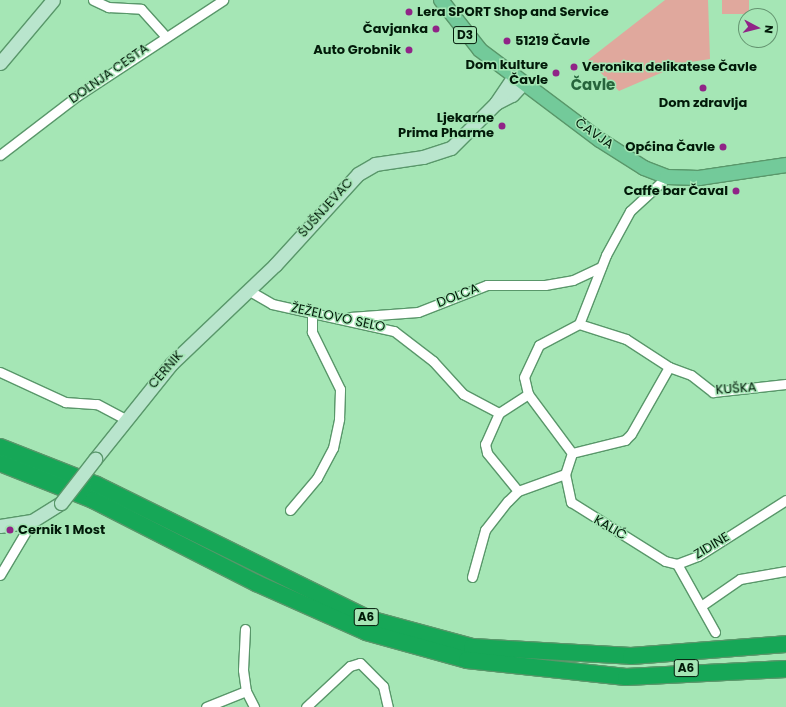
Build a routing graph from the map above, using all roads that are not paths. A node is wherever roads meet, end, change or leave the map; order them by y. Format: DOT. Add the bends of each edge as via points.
graph roads {
  1 [pos="53,0"];
  2 [pos="93,0"];
  3 [pos="223,0"];
  4 [pos="441,0"];
  5 [pos="165,36"];
  6 [pos="0,63"];
  7 [pos="519,80"];
  8 [pos="0,156"];
  9 [pos="786,165"];
  10 [pos="668,177"];
  11 [pos="601,267"];
  12 [pos="248,290"];
  13 [pos="312,313"];
  14 [pos="337,318"];
  15 [pos="579,324"];
  16 [pos="669,367"];
  17 [pos="0,372"];
  18 [pos="786,384"];
  19 [pos="528,394"];
  20 [pos="499,413"];
  21 [pos="125,419"];
  22 [pos="0,447"];
  23 [pos="572,453"];
  24 [pos="0,463"];
  25 [pos="565,474"];
  26 [pos="518,491"];
  27 [pos="786,500"];
  28 [pos="290,510"];
  29 [pos="32,521"];
  30 [pos="0,526"];
  31 [pos="677,564"];
  32 [pos="786,571"];
  33 [pos="0,576"];
  34 [pos="472,577"];
  35 [pos="701,606"];
  36 [pos="245,629"];
  37 [pos="715,632"];
  38 [pos="786,639"];
  39 [pos="786,644"];
  40 [pos="765,646"];
  41 [pos="786,659"];
  42 [pos="786,669"];
  43 [pos="586,671"];
  44 [pos="246,691"];
  45 [pos="206,707"];
  46 [pos="254,707"];
  47 [pos="306,707"];
  48 [pos="388,707"];
  1 -- 6 [label="street"];
  2 -- 5 [label="street" via="108,7 141,9"];
  3 -- 5 [label="street, DOLNJA CESTA"];
  4 -- 7 [label="main road, ČAVJA / D3" via="474,44"];
  5 -- 8 [label="street, DOLNJA CESTA" via="33,128"];
  7 -- 10 [label="main road, ČAVJA / D3" via="600,140 644,168"];
  7 -- 12 [label="street, ŠUŠNJEVAC" via="512,95 496,103 451,148 423,157 375,164 358,174"];
  9 -- 10 [label="main road, ČAVJA / D3" via="699,178"];
  10 -- 11 [label="street" via="630,210"];
  11 -- 14 [label="street, DOLCA" via="573,280 545,285 487,285 418,312"];
  11 -- 15 [label="street"];
  12 -- 13 [label="street, ŽEŽELOVO SELO" via="262,300"];
  12 -- 21 [label="street, CERNIK" via="196,336"];
  13 -- 14 [label="street, ŽEŽELOVO SELO"];
  13 -- 28 [label="street" via="312,332 340,389 339,419 333,448 323,466"];
  14 -- 20 [label="street, ŽEŽELOVO SELO" via="382,327 403,336 433,361 463,394"];
  15 -- 16 [label="street, KUŠKA" via="626,339"];
  15 -- 19 [label="street" via="539,345 524,377"];
  16 -- 18 [label="street, KUŠKA" via="691,375 714,392"];
  16 -- 23 [label="street" via="642,416 624,440"];
  17 -- 21 [label="street" via="65,402 97,404"];
  19 -- 20 [label="street"];
  19 -- 23 [label="street"];
  20 -- 26 [label="street" via="485,444 487,453"];
  21 -- 29 [label="street, CERNIK, bridge" via="61,503"];
  22 -- 40 [label="highway, A6" via="97,486 369,618 472,647 594,657"];
  23 -- 25 [label="street"];
  24 -- 43 [label="highway, A6" via="93,500 256,583 366,632 467,660"];
  25 -- 26 [label="street"];
  25 -- 31 [label="street, KALIĆ" via="571,502 584,513 665,561"];
  26 -- 34 [label="street" via="485,530"];
  27 -- 31 [label="street, ZIDINE" via="698,556"];
  29 -- 30 [label="street"];
  29 -- 33 [label="street"];
  31 -- 35 [label="street, ZIDINE"];
  32 -- 35 [label="street" via="740,579"];
  35 -- 37 [label="street, ZIDINE"];
  36 -- 44 [label="street" via="243,670"];
  38 -- 40 [label="highway"];
  39 -- 40 [label="highway, A6"];
  41 -- 43 [label="highway, A6"];
  42 -- 43 [label="highway" via="651,676"];
  44 -- 45 [label="street"];
  44 -- 46 [label="street"];
  47 -- 48 [label="street" via="350,666 360,663 383,686"];
}
